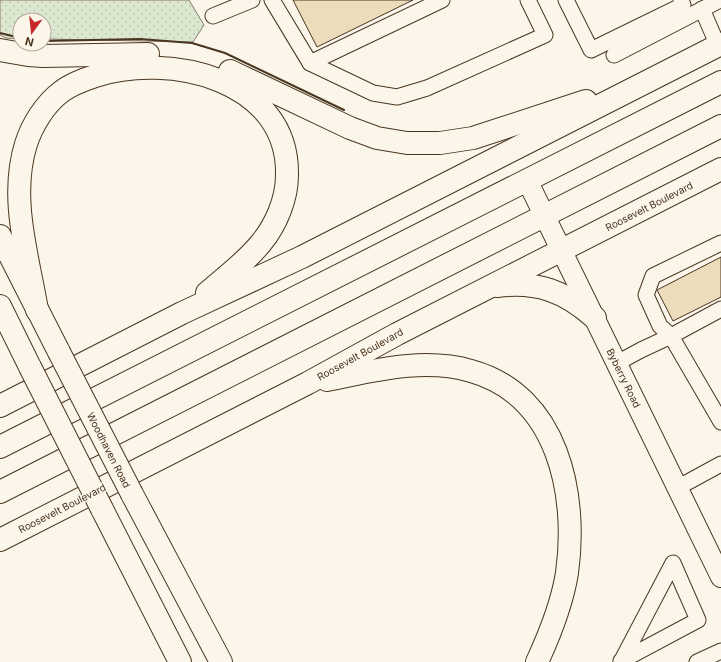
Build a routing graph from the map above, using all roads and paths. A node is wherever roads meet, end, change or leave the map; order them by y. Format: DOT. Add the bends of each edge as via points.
graph roads {
  1 [pos="252,0"];
  2 [pos="272,0"];
  3 [pos="442,0"];
  4 [pos="528,0"];
  5 [pos="566,0"];
  6 [pos="681,0"];
  7 [pos="720,0"];
  8 [pos="702,9"];
  9 [pos="213,16"];
  10 [pos="719,45"];
  11 [pos="0,50"];
  12 [pos="614,55"];
  13 [pos="310,63"];
  14 [pos="659,76"];
  15 [pos="721,82"];
  16 [pos="721,126"];
  17 [pos="720,172"];
  18 [pos="528,180"];
  19 [pos="545,215"];
  20 [pos="0,236"];
  21 [pos="721,242"];
  22 [pos="562,250"];
  23 [pos="488,288"];
  24 [pos="0,306"];
  25 [pos="721,309"];
  26 [pos="37,310"];
  27 [pos="182,313"];
  28 [pos="595,318"];
  29 [pos="6,321"];
  30 [pos="672,336"];
  31 [pos="617,363"];
  32 [pos="308,384"];
  33 [pos="0,406"];
  34 [pos="721,422"];
  35 [pos="0,447"];
  36 [pos="721,464"];
  37 [pos="678,488"];
  38 [pos="0,492"];
  39 [pos="0,540"];
  40 [pos="721,577"];
  41 [pos="149,601"];
  42 [pos="204,629"];
  43 [pos="721,651"];
  44 [pos="621,661"];
  45 [pos="170,662"];
  46 [pos="180,662"];
  47 [pos="221,662"];
  48 [pos="233,662"];
  49 [pos="537,662"];
  50 [pos="697,662"];
  1 -- 9 [label="lane"];
  2 -- 13 [label="lane"];
  3 -- 13 [label="lane"];
  4 -- 13 [label="lane" via="545,35 427,88 397,97 373,93"];
  5 -- 6 [label="lane" via="591,50 683,5"];
  7 -- 8 [label="lane"];
  8 -- 10 [label="lane"];
  8 -- 12 [label="lane"];
  10 -- 14 [label="highway"];
  11 -- 14 [label="highway" via="43,56 158,55 202,61 233,72 363,133 392,141 423,144 473,138"];
  14 -- 27 [label="highway" via="302,257"];
  15 -- 18 [label="highway"];
  16 -- 19 [label="highway"];
  17 -- 22 [label="highway, Roosevelt Boulevard"];
  18 -- 19 [label="main road, Byberry Road"];
  18 -- 35 [label="highway"];
  19 -- 22 [label="main road, Byberry Road"];
  19 -- 38 [label="highway"];
  20 -- 26 [label="highway, Woodhaven Road"];
  21 -- 30 [label="lane" via="653,276 646,295 660,326"];
  22 -- 23 [label="highway, Roosevelt Boulevard"];
  22 -- 28 [label="main road, Byberry Road"];
  23 -- 28 [label="highway" via="520,285 548,289 573,300"];
  23 -- 32 [label="highway, Roosevelt Boulevard" via="397,334"];
  24 -- 29 [label="highway"];
  25 -- 30 [label="lane"];
  26 -- 27 [label="highway" via="20,211 21,172 31,131 53,98 72,85 118,70 168,68 199,74 239,90 269,118 286,154 285,193 270,231 250,256"];
  26 -- 42 [label="highway, Woodhaven Road, bridge"];
  27 -- 33 [label="highway"];
  28 -- 31 [label="main road, Byberry Road"];
  29 -- 41 [label="highway, bridge"];
  30 -- 31 [label="lane"];
  30 -- 34 [label="lane"];
  31 -- 37 [label="main road, Byberry Road"];
  32 -- 39 [label="highway, Roosevelt Boulevard"];
  32 -- 49 [label="highway" via="398,367 437,365 470,370 496,380 531,408 548,433 559,462 570,530 567,574 546,643"];
  36 -- 37 [label="lane"];
  37 -- 40 [label="main road, Byberry Road"];
  41 -- 45 [label="highway"];
  41 -- 46 [label="highway"];
  42 -- 47 [label="highway, Woodhaven Road"];
  42 -- 48 [label="highway"];
  43 -- 50 [label="lane"];
  44 -- 44 [label="lane" via="662,584 673,563 698,620"];
}
